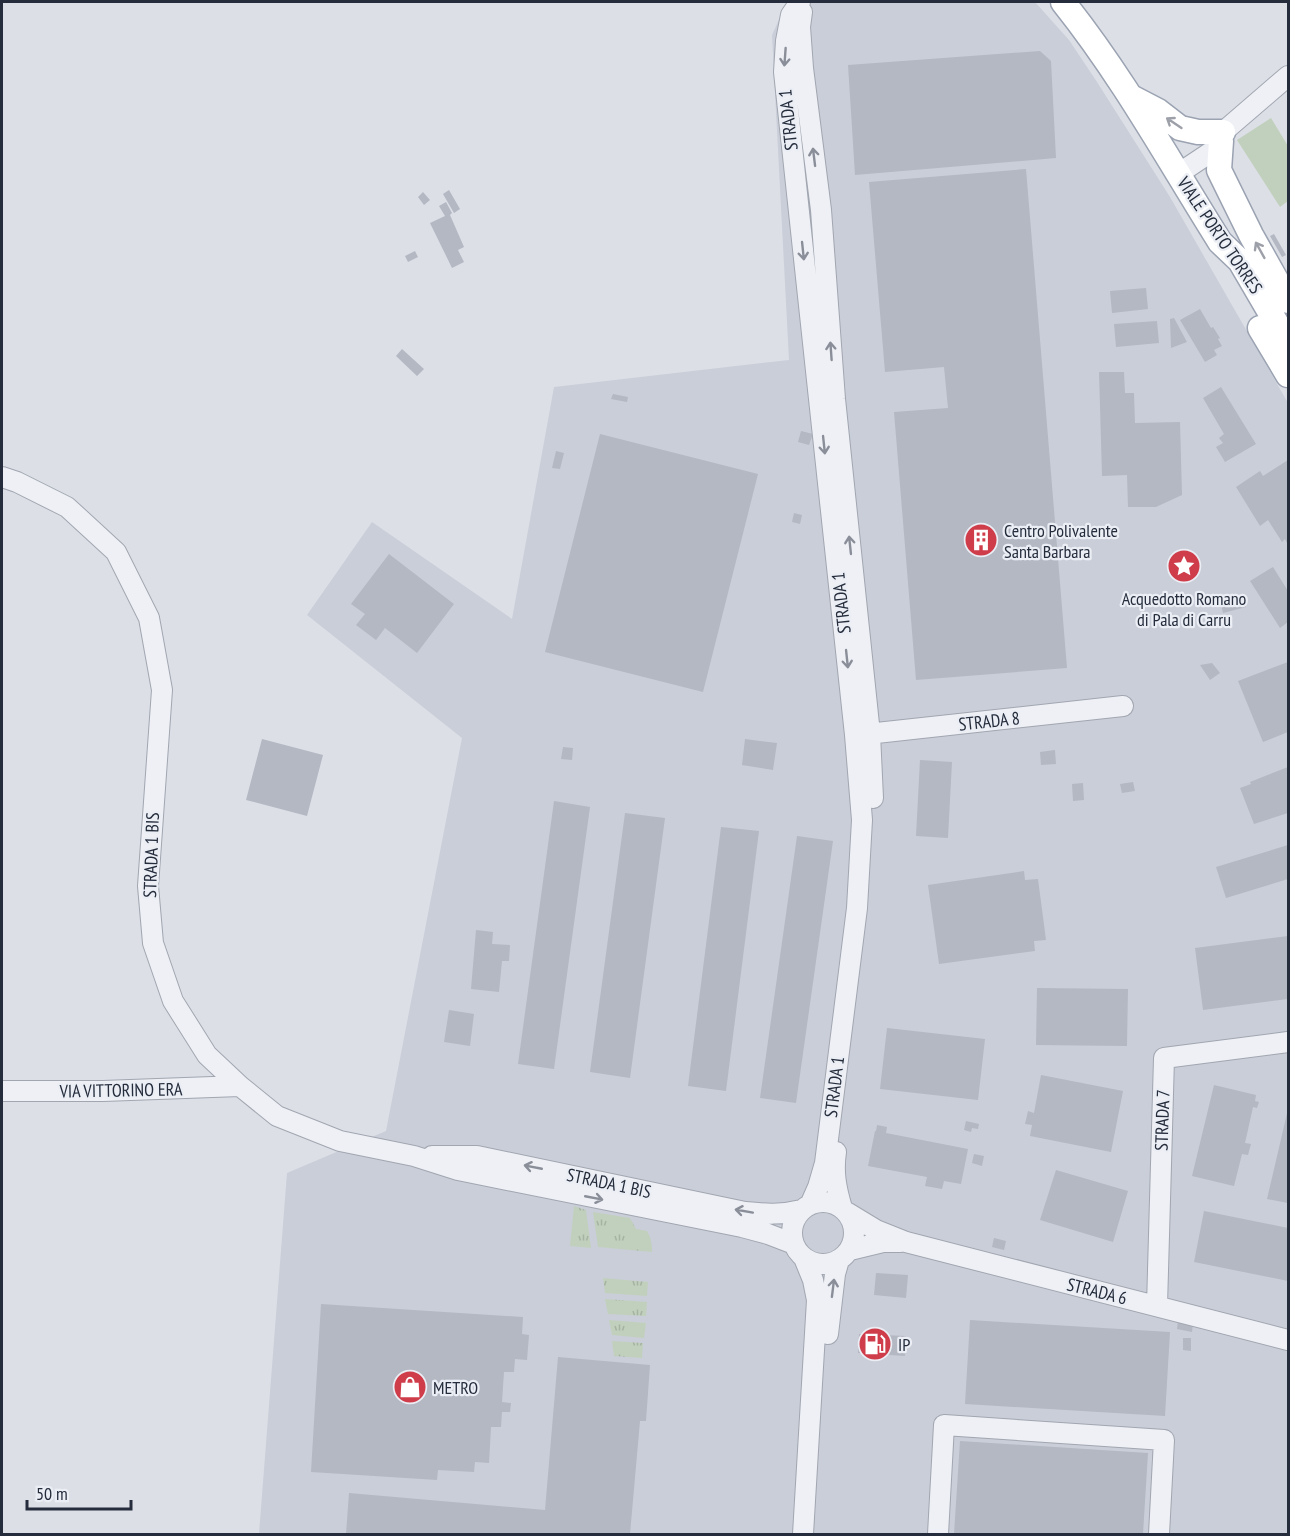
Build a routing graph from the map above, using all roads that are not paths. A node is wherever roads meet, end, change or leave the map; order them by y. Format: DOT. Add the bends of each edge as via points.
graph roads {
  1 [pos="802,2"];
  2 [pos="1063,2"];
  3 [pos="1288,76"];
  4 [pos="1131,97"];
  5 [pos="1222,136"];
  6 [pos="1178,174"];
  7 [pos="1220,242"];
  8 [pos="1288,301"];
  9 [pos="1288,343"];
  10 [pos="1288,375"];
  11 [pos="2,477"];
  12 [pos="1123,706"];
  13 [pos="862,734"];
  14 [pos="1288,1042"];
  15 [pos="240,1086"];
  16 [pos="2,1091"];
  17 [pos="414,1156"];
  18 [pos="806,1208"];
  19 [pos="845,1211"];
  20 [pos="906,1242"];
  21 [pos="799,1251"];
  22 [pos="844,1255"];
  23 [pos="1156,1306"];
  24 [pos="1288,1340"];
  25 [pos="803,1534"];
  26 [pos="815,1534"];
  27 [pos="938,1534"];
  28 [pos="1159,1534"];
  1 -- 13 [label="street, STRADA 1" via="791,15 784,72"];
  2 -- 4 [label="main road, VIALE PORTO TORRES"];
  3 -- 5 [label="street"];
  5 -- 4 [label="main road, one-way" via="1180,128"];
  4 -- 6 [label="main road, VIALE PORTO TORRES"];
  5 -- 6 [label="street" via="1214,150"];
  8 -- 5 [label="main road, one-way" via="1219,170"];
  6 -- 7 [label="main road, VIALE PORTO TORRES"];
  7 -- 9 [label="main road, VIALE PORTO TORRES" via="1240,261"];
  7 -- 10 [label="main road" via="1226,268"];
  11 -- 15 [label="street, STRADA 1 BIS" via="67,507 116,552 149,618 162,690 148,886 153,943 173,1001 207,1055"];
  12 -- 13 [label="street, STRADA 8"];
  13 -- 18 [label="street, STRADA 1" via="857,908 825,1163"];
  13 -- 19 [label="street, STRADA 1" via="874,819 868,911 834,1168 837,1192"];
  14 -- 23 [label="street, STRADA 7" via="1164,1058"];
  15 -- 16 [label="street, VIA VITTORINO ERA"];
  15 -- 17 [label="street, STRADA 1 BIS" via="277,1116 340,1141"];
  18 -- 17 [label="street, STRADA 1 BIS, one-way" via="788,1214 745,1212 477,1156"];
  17 -- 21 [label="street, STRADA 1 BIS, one-way" via="458,1170 742,1227 768,1234"];
  18 -- 19 [label="street" via="823,1202"];
  18 -- 21 [label="street" via="792,1229"];
  19 -- 20 [label="street, STRADA 6"];
  19 -- 22 [label="street" via="855,1232"];
  20 -- 22 [label="street, STRADA 6" via="883,1242"];
  20 -- 23 [label="street, STRADA 6"];
  21 -- 22 [label="street" via="822,1264"];
  21 -- 25 [label="street" via="813,1280 817,1300"];
  26 -- 22 [label="street, one-way" via="829,1321 835,1274"];
  23 -- 24 [label="street, STRADA 6"];
  27 -- 28 [label="street" via="944,1425 1164,1440"];
}
